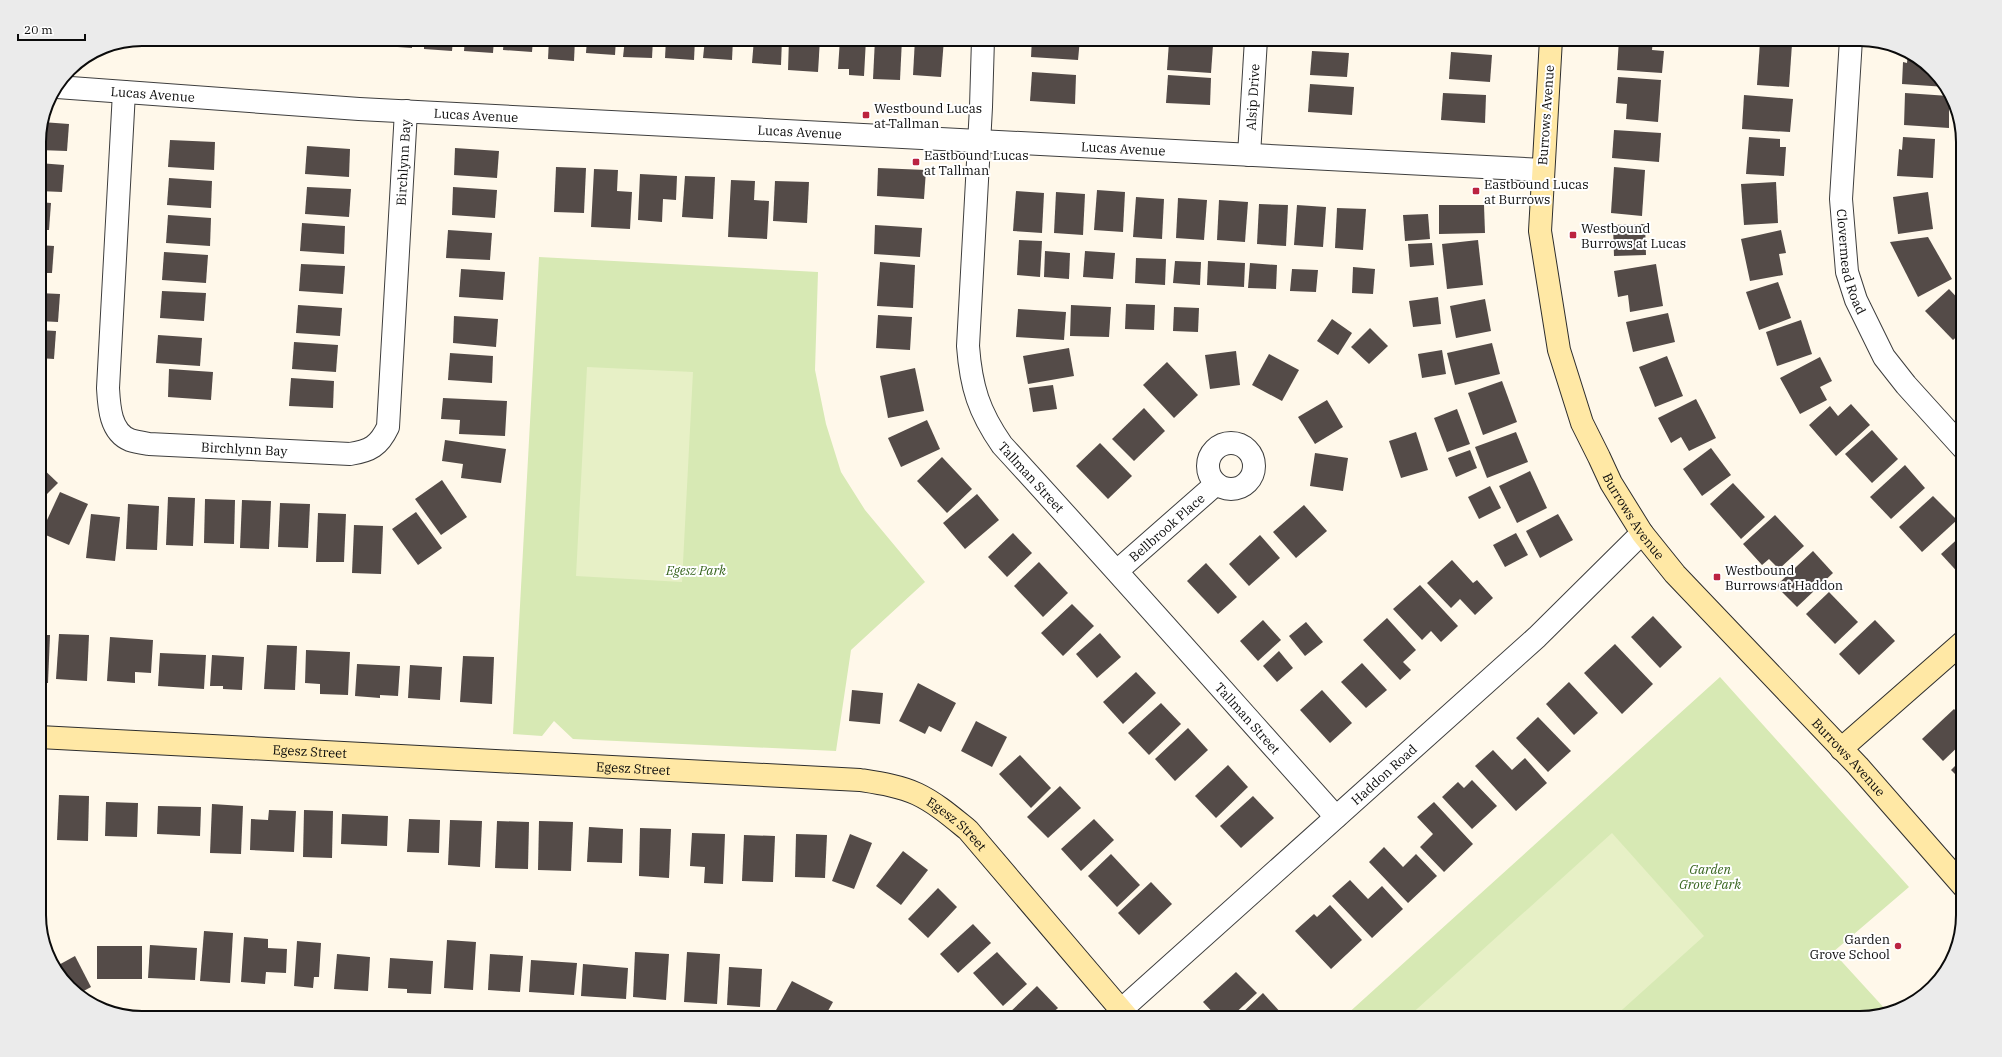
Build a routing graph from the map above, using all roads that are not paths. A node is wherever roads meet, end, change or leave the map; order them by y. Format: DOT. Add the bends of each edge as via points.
graph roads {
  1 [pos="983,46"];
  2 [pos="1256,46"];
  3 [pos="1551,46"];
  4 [pos="1852,46"];
  5 [pos="63,87"];
  6 [pos="124,92"];
  7 [pos="406,111"];
  8 [pos="979,142"];
  9 [pos="1249,155"];
  10 [pos="1543,170"];
  11 [pos="1956,440"];
  12 [pos="1216,484"];
  13 [pos="1642,533"];
  14 [pos="1117,571"];
  15 [pos="1956,648"];
  16 [pos="46,737"];
  17 [pos="1841,748"];
  18 [pos="1336,817"];
  19 [pos="1956,878"];
  20 [pos="1121,1011"];
  21 [pos="1127,1011"];
  1 -- 8 [label="street, Tallman Street"];
  2 -- 9 [label="street, Alsip Drive"];
  3 -- 10 [label="street, Burrows Avenue"];
  4 -- 11 [label="street, Clovermead Road" via="1841,199 1847,272 1856,300 1884,357"];
  5 -- 6 [label="street, Lucas Avenue"];
  6 -- 7 [label="street, Lucas Avenue"];
  6 -- 7 [label="street, Birchlynn Bay" via="108,388 112,421 120,432 129,440 149,444 350,454 363,452 382,439 388,427"];
  7 -- 8 [label="street, Lucas Avenue"];
  8 -- 9 [label="street, Lucas Avenue"];
  8 -- 14 [label="street, Tallman Street" via="968,346 970,374 977,400 987,424 1002,445"];
  9 -- 10 [label="street, Lucas Avenue"];
  10 -- 13 [label="street, Burrows Avenue" via="1540,231 1559,350 1582,424 1611,483"];
  12 -- 14 [label="street, Bellbrook Place"];
  13 -- 17 [label="street, Burrows Avenue" via="1675,574"];
  13 -- 18 [label="street, Haddon Road" via="1537,637"];
  14 -- 18 [label="street, Tallman Street"];
  15 -- 17 [label="street"];
  16 -- 20 [label="street, Egesz Street" via="860,780 895,786 917,794 968,830"];
  17 -- 19 [label="street, Burrows Avenue"];
  18 -- 21 [label="street, Haddon Road"];
}
